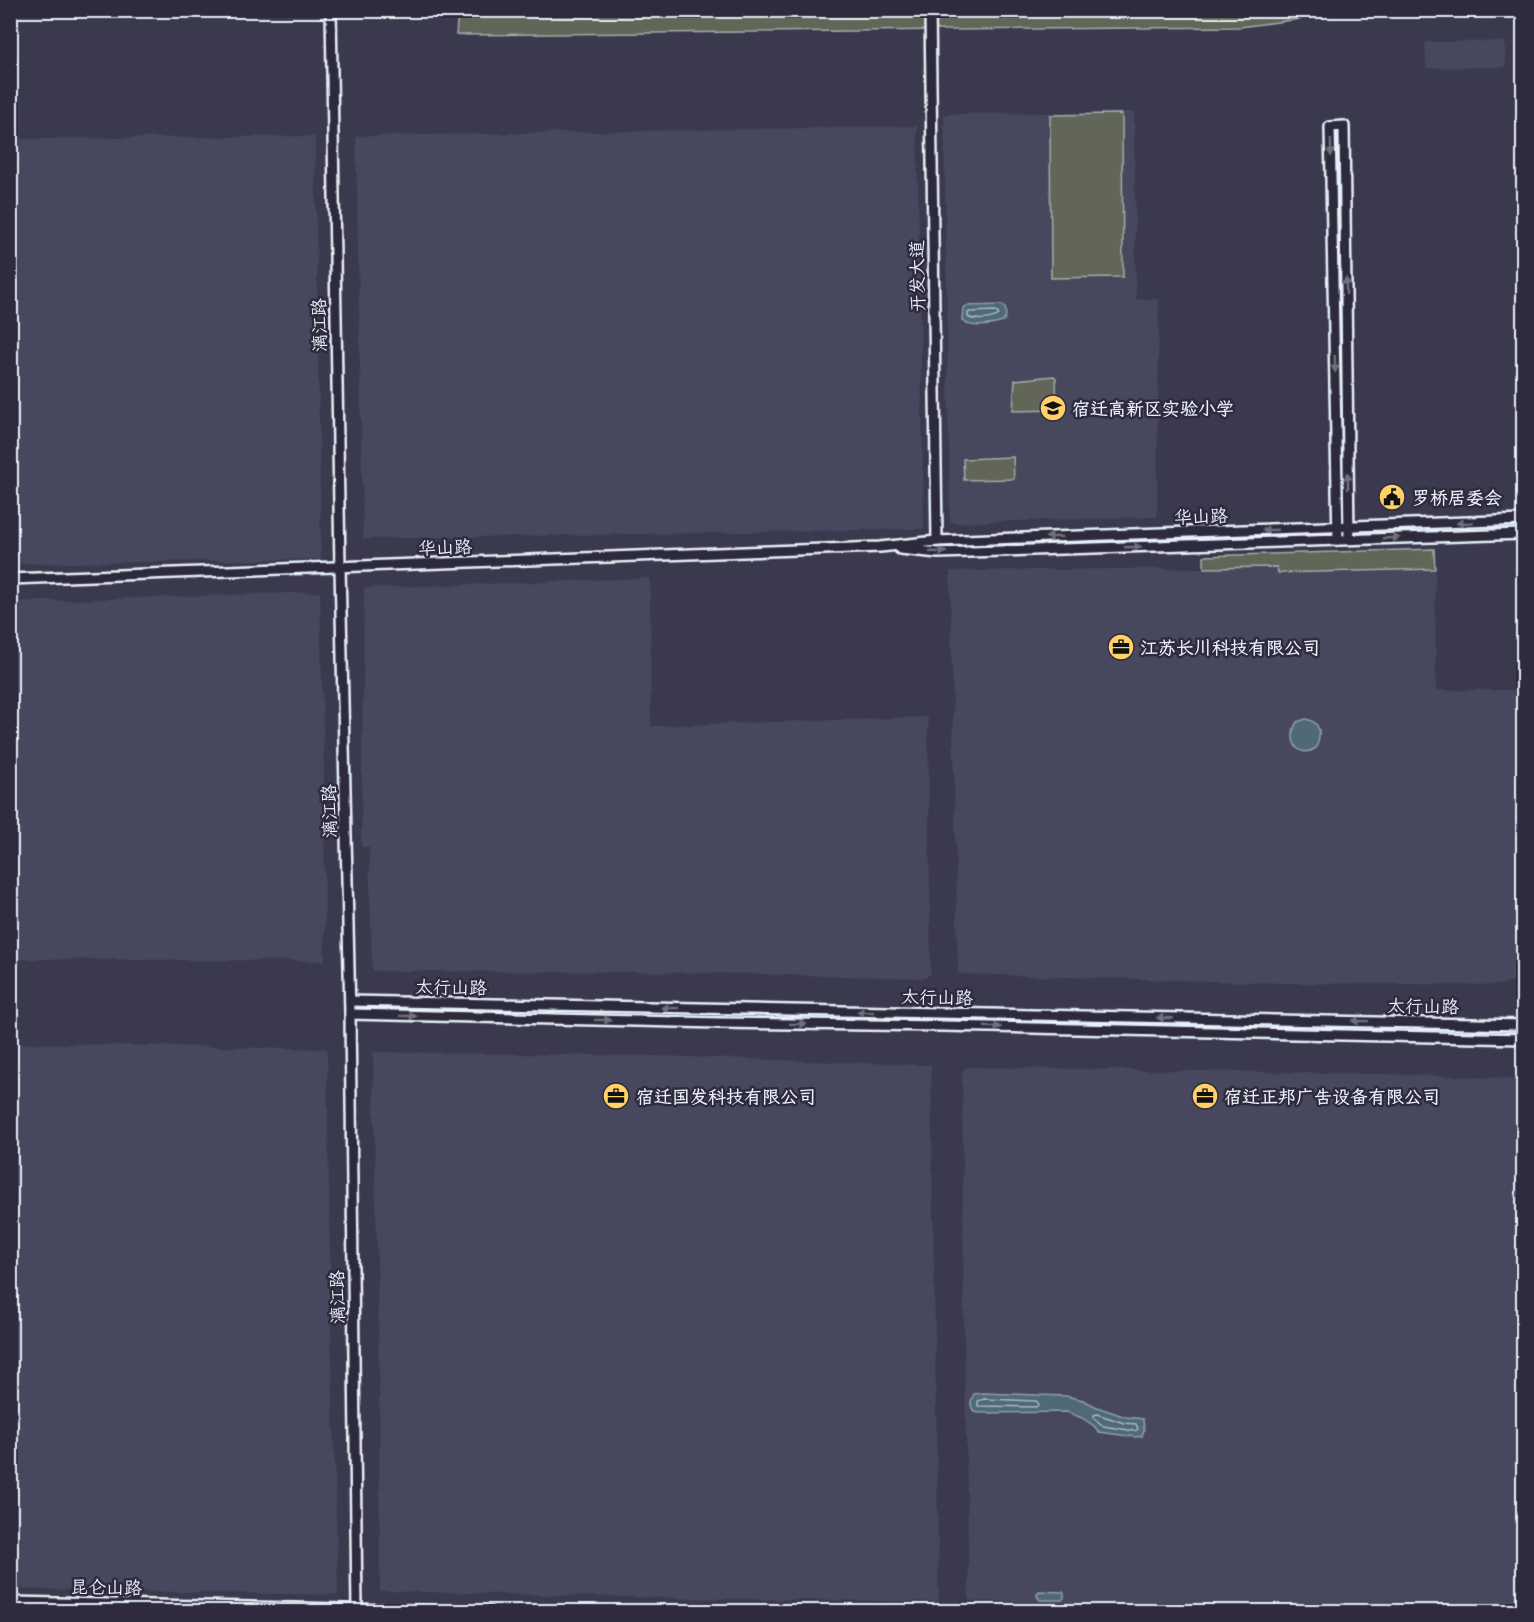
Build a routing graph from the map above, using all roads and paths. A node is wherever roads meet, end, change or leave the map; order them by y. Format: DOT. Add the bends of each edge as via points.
graph roads {
  1 [pos="331,10"];
  2 [pos="930,10"];
  3 [pos="1524,520"];
  4 [pos="1338,527"];
  5 [pos="1349,527"];
  6 [pos="1524,534"];
  7 [pos="1349,539"];
  8 [pos="1338,540"];
  9 [pos="938,541"];
  10 [pos="880,548"];
  11 [pos="340,567"];
  12 [pos="10,579"];
  13 [pos="350,1001"];
  14 [pos="350,1014"];
  15 [pos="1524,1025"];
  16 [pos="1524,1039"];
  17 [pos="10,1602"];
  18 [pos="357,1610"];
  19 [pos="490,1611"];
  1 -- 11 [label="street, 漓江路"];
  2 -- 9 [label="street, 开发大道"];
  3 -- 5 [label="street, 华山路, one-way"];
  4 -- 5 [label="street, 华山路"];
  5 -- 4 [label="street, one-way" via="1344,126 1330,127"];
  4 -- 8 [label="street"];
  4 -- 9 [label="street, 华山路, one-way"];
  5 -- 7 [label="street"];
  7 -- 6 [label="street, 华山路, one-way"];
  7 -- 8 [label="street, 华山路"];
  10 -- 8 [label="street, 华山路, one-way" via="938,553"];
  9 -- 10 [label="street, 华山路"];
  10 -- 11 [label="street, 华山路"];
  11 -- 12 [label="street, 华山路"];
  11 -- 13 [label="street, 漓江路"];
  13 -- 14 [label="street, 漓江路"];
  15 -- 13 [label="street, 太行山路, one-way"];
  14 -- 16 [label="street, 太行山路, one-way"];
  14 -- 18 [label="street, 漓江路"];
  17 -- 18 [label="street, 昆仑山路"];
  18 -- 19 [label="street, 昆仑山路"];
}
